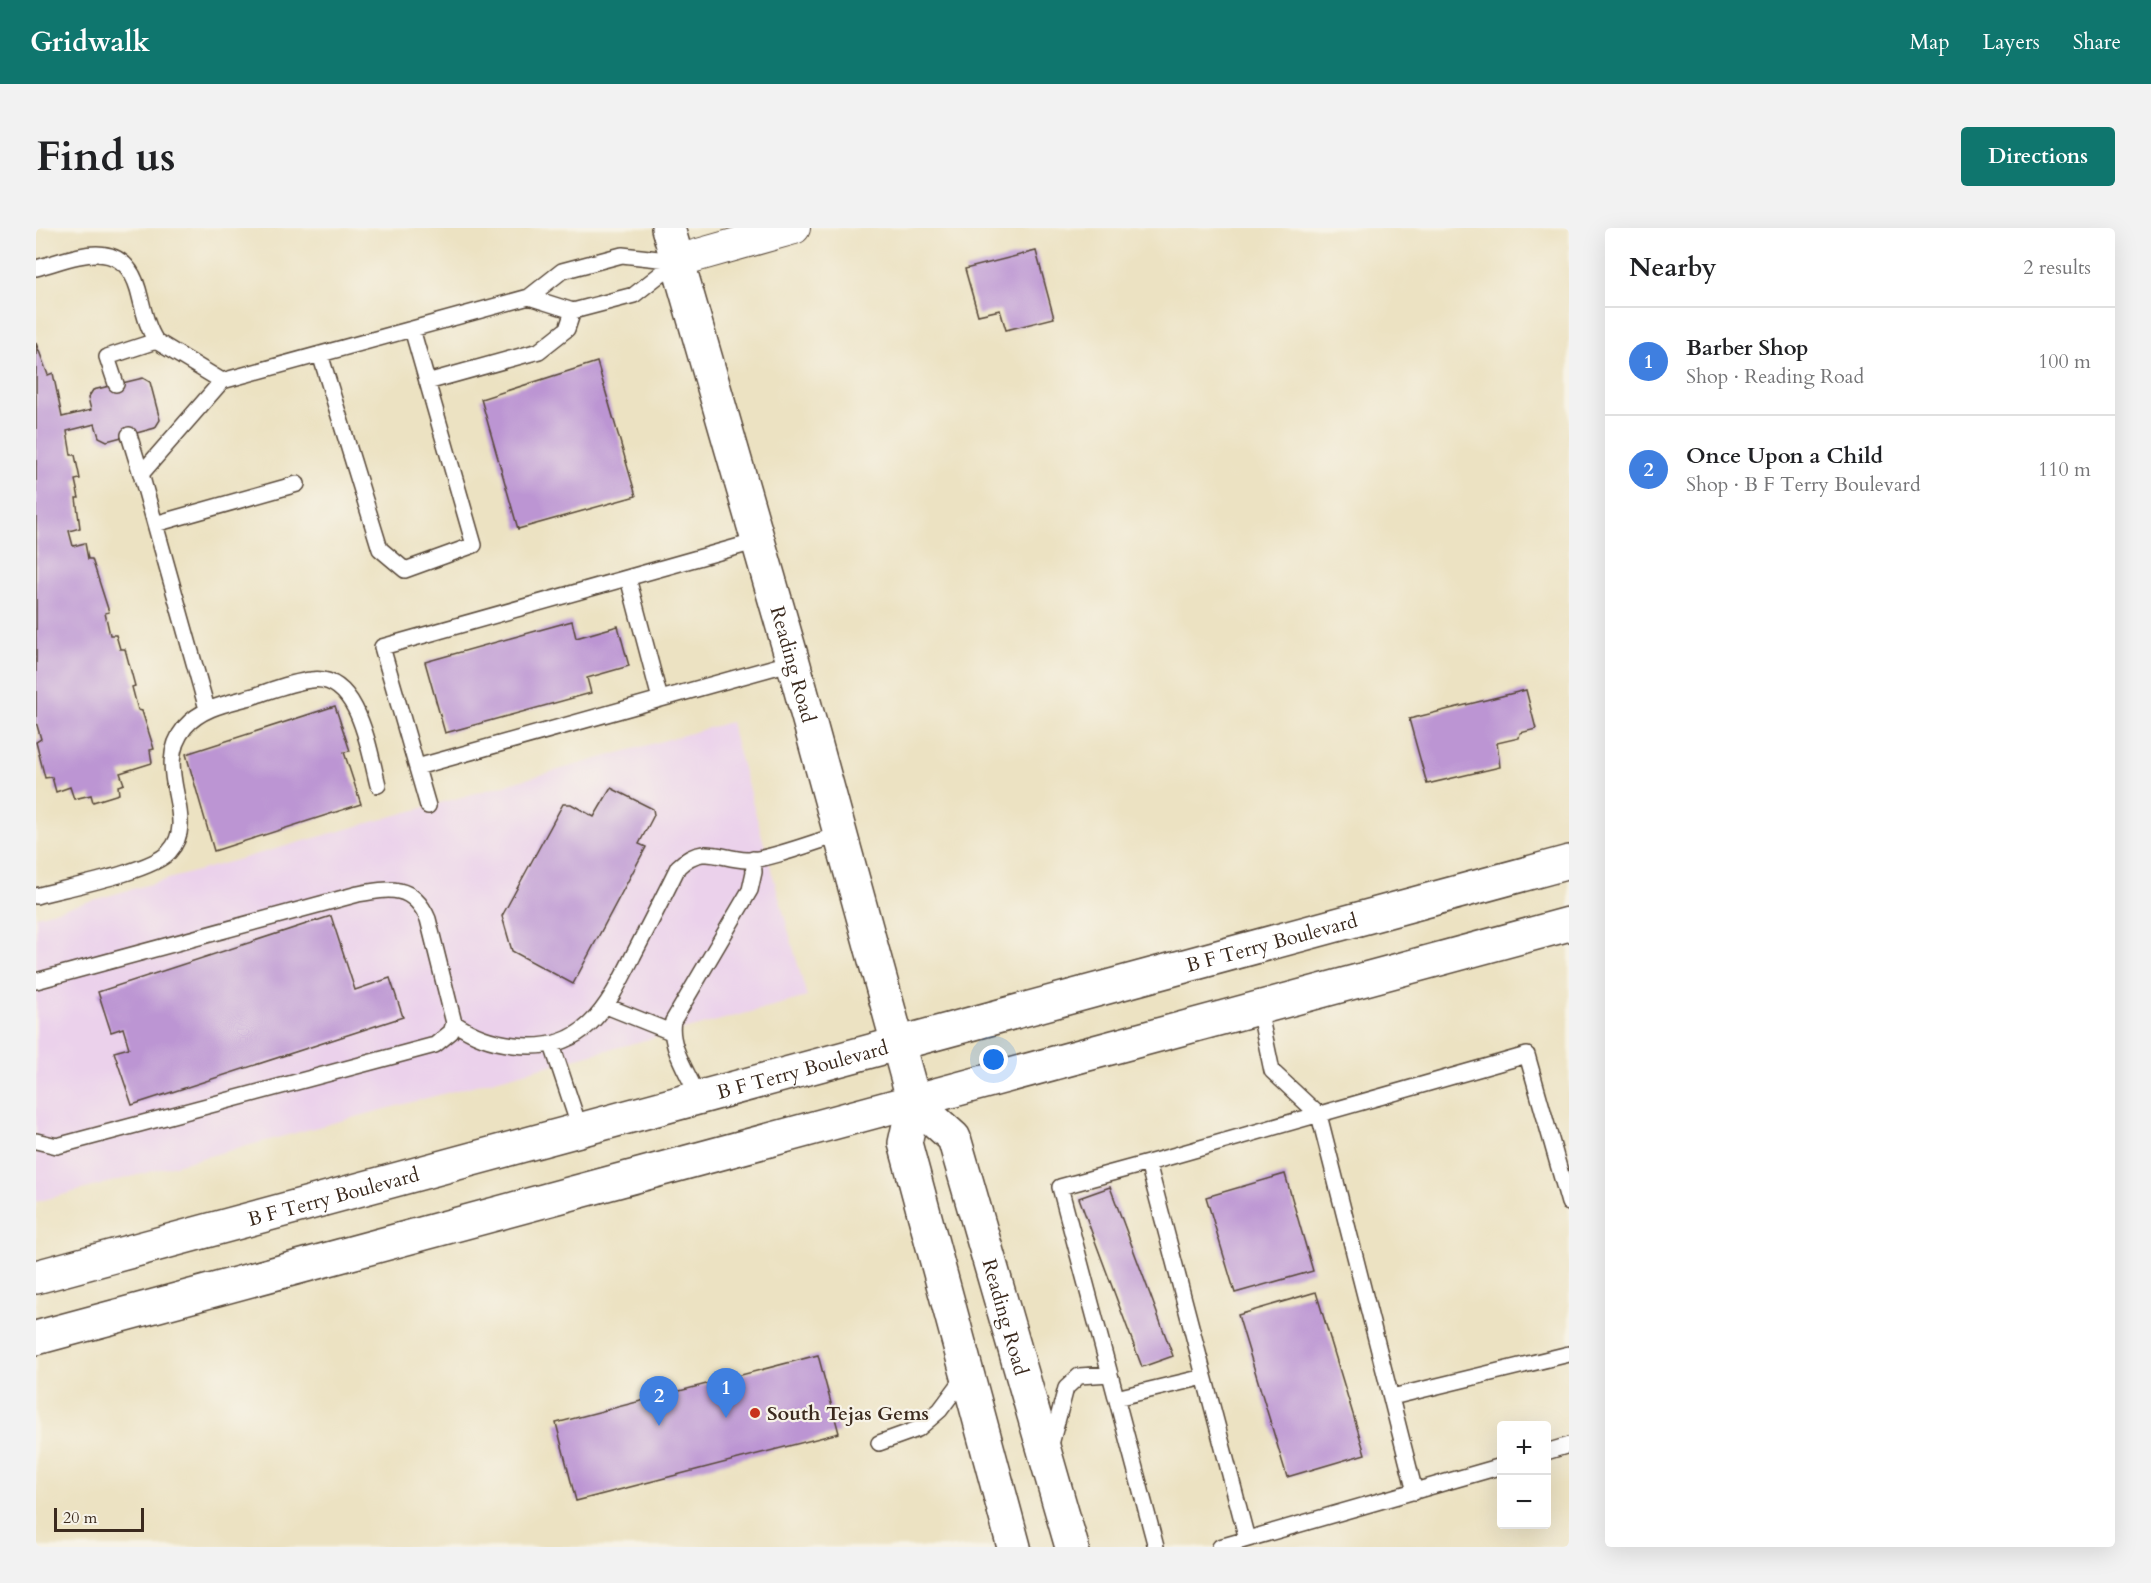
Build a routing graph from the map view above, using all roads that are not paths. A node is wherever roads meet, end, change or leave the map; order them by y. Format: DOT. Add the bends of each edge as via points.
graph roads {
  1 [pos="668,228"];
  2 [pos="794,228"];
  3 [pos="677,261"];
  4 [pos="36,268"];
  5 [pos="529,297"];
  6 [pos="573,311"];
  7 [pos="412,329"];
  8 [pos="156,341"];
  9 [pos="320,354"];
  10 [pos="222,381"];
  11 [pos="427,382"];
  12 [pos="116,384"];
  13 [pos="129,435"];
  14 [pos="141,474"];
  15 [pos="297,484"];
  16 [pos="155,524"];
  17 [pos="758,541"];
  18 [pos="628,578"];
  19 [pos="793,663"];
  20 [pos="660,699"];
  21 [pos="207,709"];
  22 [pos="417,767"];
  23 [pos="378,785"];
  24 [pos="428,806"];
  25 [pos="841,834"];
  26 [pos="753,860"];
  27 [pos="1569,862"];
  28 [pos="36,896"];
  29 [pos="1569,924"];
  30 [pos="36,981"];
  31 [pos="606,1006"];
  32 [pos="1259,1009"];
  33 [pos="454,1023"];
  34 [pos="671,1032"];
  35 [pos="898,1043"];
  36 [pos="552,1045"];
  37 [pos="698,1097"];
  38 [pos="914,1102"];
  39 [pos="1319,1115"];
  40 [pos="580,1129"];
  41 [pos="36,1141"];
  42 [pos="1148,1162"];
  43 [pos="1569,1203"];
  44 [pos="36,1276"];
  45 [pos="36,1338"];
  46 [pos="1569,1354"];
  47 [pos="967,1374"];
  48 [pos="1110,1374"];
  49 [pos="1204,1377"];
  50 [pos="1392,1397"];
  51 [pos="1116,1398"];
  52 [pos="879,1443"];
  53 [pos="1569,1445"];
  54 [pos="1551,1450"];
  55 [pos="1047,1459"];
  56 [pos="1497,1467"];
  57 [pos="1415,1492"];
  58 [pos="1247,1539"];
  59 [pos="1014,1547"];
  60 [pos="1072,1547"];
  61 [pos="1156,1547"];
  62 [pos="1220,1547"];
  1 -- 3 [label="main road, Reading Road"];
  2 -- 3 [label="street"];
  3 -- 5 [label="lane" via="622,255 562,271"];
  3 -- 6 [label="lane" via="634,295"];
  3 -- 17 [label="main road, Reading Road"];
  4 -- 8 [label="lane" via="97,252 111,254 136,283"];
  5 -- 6 [label="lane"];
  5 -- 7 [label="lane"];
  6 -- 11 [label="lane" via="567,329 539,351"];
  7 -- 9 [label="lane"];
  7 -- 11 [label="lane"];
  8 -- 10 [label="lane"];
  8 -- 12 [label="lane" via="107,357"];
  9 -- 10 [label="lane"];
  9 -- 11 [label="lane" via="380,549 405,570 474,545"];
  10 -- 14 [label="lane"];
  13 -- 14 [label="lane"];
  14 -- 16 [label="lane"];
  15 -- 16 [label="lane"];
  16 -- 21 [label="lane"];
  17 -- 18 [label="lane"];
  17 -- 19 [label="main road, Reading Road"];
  18 -- 20 [label="lane"];
  18 -- 22 [label="lane" via="382,647"];
  19 -- 20 [label="lane"];
  19 -- 25 [label="main road, Reading Road"];
  20 -- 22 [label="lane"];
  21 -- 23 [label="lane" via="312,679 330,681 346,693 359,715"];
  21 -- 28 [label="lane" via="186,726 174,745 170,766 180,835 169,853 149,866"];
  22 -- 24 [label="lane"];
  25 -- 26 [label="lane"];
  25 -- 35 [label="main road, Reading Road"];
  26 -- 31 [label="lane" via="703,853 689,857 678,867"];
  26 -- 34 [label="lane" via="750,890 677,1014"];
  27 -- 35 [label="main road, B F Terry Boulevard"];
  29 -- 32 [label="main road"];
  30 -- 33 [label="lane" via="358,894 394,889 422,905"];
  31 -- 34 [label="lane"];
  31 -- 36 [label="lane" via="589,1026"];
  32 -- 38 [label="main road"];
  32 -- 39 [label="lane" via="1272,1071"];
  33 -- 36 [label="lane" via="476,1037 527,1046"];
  33 -- 41 [label="lane" via="452,1032 435,1045 57,1146"];
  34 -- 37 [label="lane"];
  35 -- 37 [label="main road, B F Terry Boulevard"];
  35 -- 38 [label="main road, Reading Road"];
  36 -- 40 [label="lane"];
  37 -- 40 [label="main road, B F Terry Boulevard"];
  38 -- 45 [label="main road"];
  38 -- 47 [label="main road, Reading Road" via="905,1143"];
  38 -- 55 [label="main road, Reading Road" via="954,1138"];
  39 -- 42 [label="lane"];
  39 -- 43 [label="lane" via="1527,1056"];
  39 -- 50 [label="lane"];
  40 -- 44 [label="main road, B F Terry Boulevard"];
  42 -- 48 [label="lane" via="1060,1187"];
  42 -- 49 [label="lane"];
  46 -- 50 [label="lane"];
  47 -- 52 [label="lane" via="940,1410 918,1429"];
  47 -- 59 [label="main road, Reading Road"];
  48 -- 51 [label="lane"];
  48 -- 55 [label="lane" via="1079,1376 1066,1388"];
  49 -- 51 [label="lane"];
  49 -- 58 [label="lane"];
  50 -- 57 [label="lane"];
  51 -- 61 [label="lane"];
  53 -- 54 [label="lane"];
  55 -- 60 [label="main road, Reading Road"];
  56 -- 57 [label="lane"];
  57 -- 58 [label="lane"];
  58 -- 62 [label="lane"];
}
